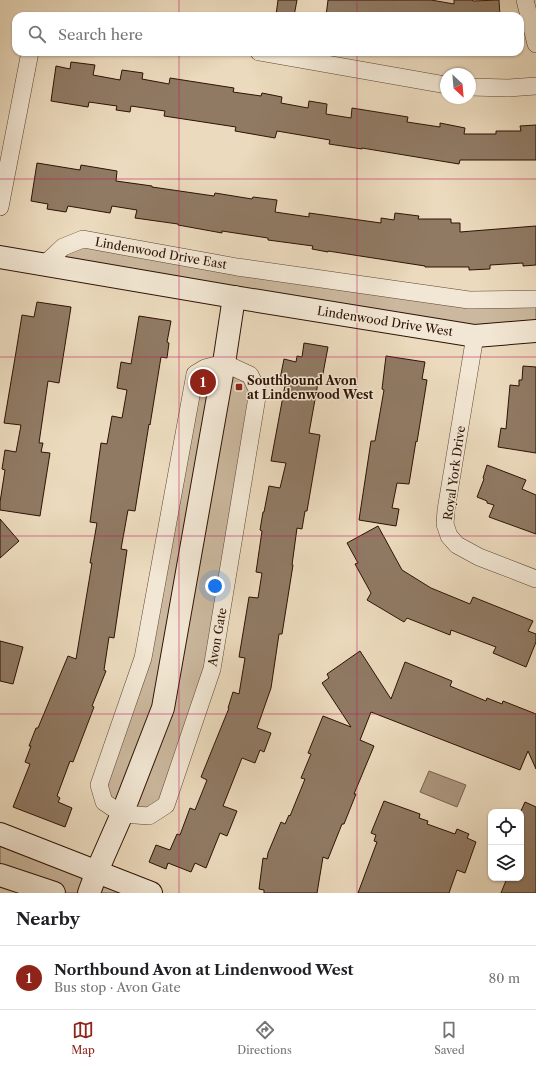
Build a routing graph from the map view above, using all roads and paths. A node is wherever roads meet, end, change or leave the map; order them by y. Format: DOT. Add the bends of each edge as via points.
graph roads {
  1 [pos="525,0"];
  2 [pos="536,44"];
  3 [pos="29,56"];
  4 [pos="282,56"];
  5 [pos="440,84"];
  6 [pos="536,86"];
  7 [pos="476,87"];
  8 [pos="0,207"];
  9 [pos="0,256"];
  10 [pos="46,264"];
  11 [pos="234,296"];
  12 [pos="536,299"];
  13 [pos="536,331"];
  14 [pos="475,336"];
  15 [pos="224,363"];
  16 [pos="536,579"];
  17 [pos="122,814"];
  18 [pos="0,834"];
  19 [pos="97,871"];
  20 [pos="0,875"];
  21 [pos="54,893"];
  22 [pos="89,893"];
  23 [pos="152,893"];
  1 -- 2 [label="street"];
  3 -- 8 [label="street"];
  4 -- 5 [label="street"];
  6 -- 7 [label="street"];
  9 -- 10 [label="street"];
  10 -- 11 [label="street"];
  10 -- 12 [label="street, Lindenwood Drive East" via="63,247 83,239 237,267 469,300"];
  11 -- 14 [label="street, Lindenwood Drive West"];
  11 -- 15 [label="street"];
  13 -- 14 [label="street, Lindenwood Drive West"];
  14 -- 16 [label="street, Royal York Drive" via="445,524 449,536 457,545 479,557"];
  15 -- 17 [label="street" via="163,708"];
  15 -- 17 [label="street, Avon Gate" via="194,374 143,658 99,785 104,802"];
  15 -- 17 [label="street, Avon Gate" via="250,375 258,391 212,669 166,805 149,816"];
  17 -- 19 [label="street"];
  18 -- 19 [label="street"];
  19 -- 22 [label="street"];
  19 -- 23 [label="street"];
  20 -- 21 [label="street"];
}
